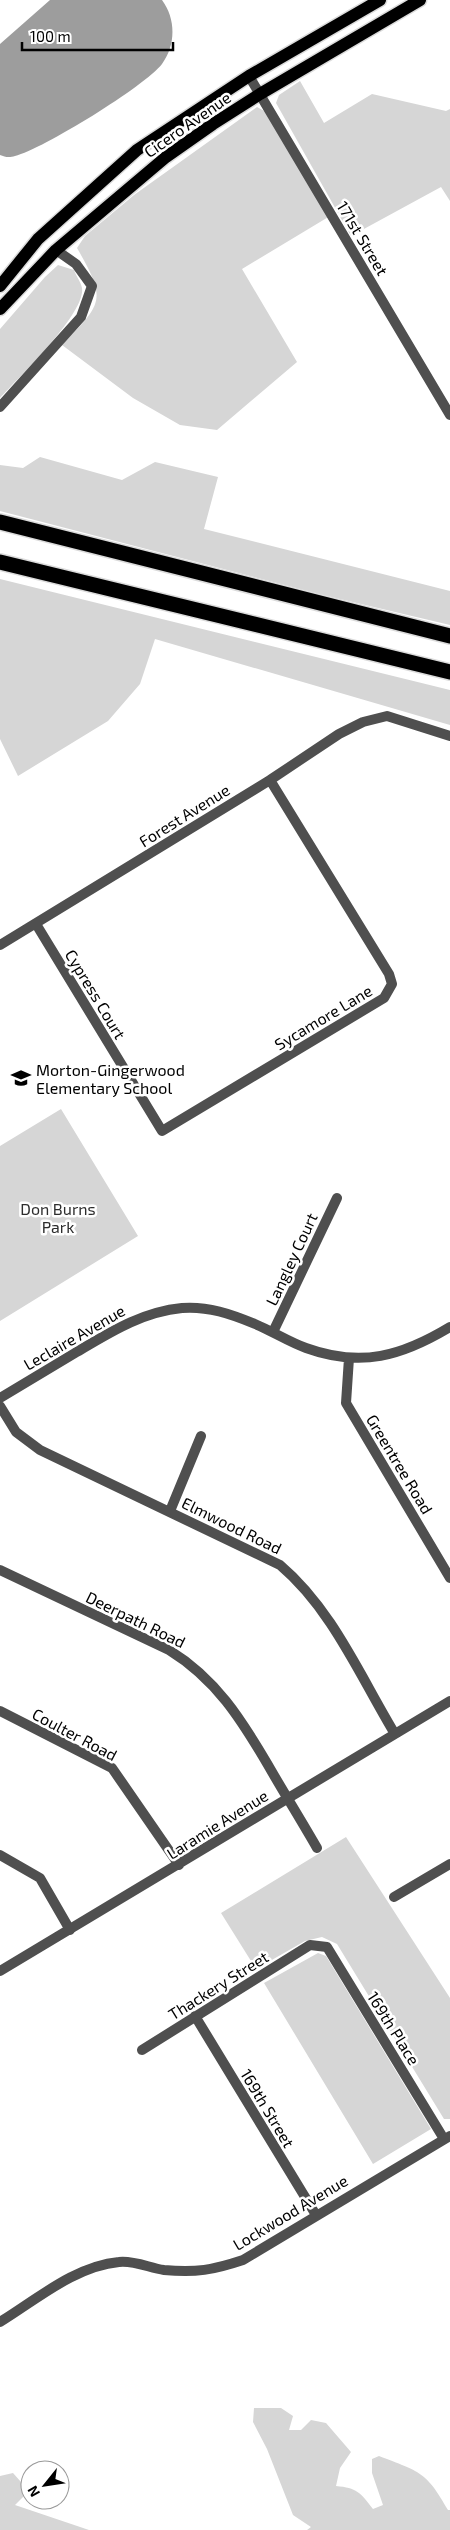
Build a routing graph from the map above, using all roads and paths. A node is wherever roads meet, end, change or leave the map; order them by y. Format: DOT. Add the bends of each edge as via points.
graph roads {
  1 [pos="380,0"];
  2 [pos="420,0"];
  3 [pos="249,76"];
  4 [pos="260,94"];
  5 [pos="56,250"];
  6 [pos="0,286"];
  7 [pos="0,309"];
  8 [pos="0,407"];
  9 [pos="450,415"];
  10 [pos="0,522"];
  11 [pos="0,562"];
  12 [pos="450,636"];
  13 [pos="450,672"];
  14 [pos="450,736"];
  15 [pos="270,780"];
  16 [pos="36,924"];
  17 [pos="0,945"];
  18 [pos="162,1131"];
  19 [pos="336,1198"];
  20 [pos="449,1330"];
  21 [pos="274,1332"];
  22 [pos="349,1358"];
  23 [pos="0,1398"];
  24 [pos="0,1406"];
  25 [pos="201,1436"];
  26 [pos="170,1511"];
  27 [pos="0,1570"];
  28 [pos="450,1578"];
  29 [pos="450,1701"];
  30 [pos="0,1711"];
  31 [pos="395,1734"];
  32 [pos="287,1798"];
  33 [pos="317,1848"];
  34 [pos="0,1855"];
  35 [pos="450,1864"];
  36 [pos="179,1865"];
  37 [pos="394,1897"];
  38 [pos="70,1930"];
  39 [pos="310,1945"];
  40 [pos="0,1971"];
  41 [pos="195,2016"];
  42 [pos="142,2050"];
  43 [pos="447,2137"];
  44 [pos="316,2215"];
  45 [pos="0,2322"];
  1 -- 3 [label="main road, Cicero Avenue"];
  2 -- 4 [label="main road, Cicero Avenue"];
  3 -- 4 [label="street, 171st Street"];
  3 -- 6 [label="main road, Cicero Avenue" via="138,150 38,239"];
  4 -- 5 [label="main road, Cicero Avenue" via="166,157"];
  4 -- 9 [label="street, 171st Street"];
  5 -- 7 [label="main road, Cicero Avenue"];
  5 -- 8 [label="street" via="76,264 92,286 81,317"];
  10 -- 12 [label="highway"];
  11 -- 13 [label="highway"];
  14 -- 15 [label="street, Forest Avenue" via="387,716 363,722 339,734"];
  15 -- 16 [label="street, Forest Avenue"];
  15 -- 18 [label="street, Sycamore Lane" via="389,974 392,984 384,998"];
  16 -- 17 [label="street, Forest Avenue"];
  16 -- 18 [label="street, Cypress Court"];
  19 -- 21 [label="street, Langley Court"];
  20 -- 22 [label="street, Leclaire Avenue" via="396,1353"];
  21 -- 22 [label="street, Leclaire Avenue" via="305,1348"];
  21 -- 23 [label="street, Leclaire Avenue" via="234,1315 204,1308 151,1313 123,1325"];
  22 -- 28 [label="street, Greentree Road" via="346,1403"];
  24 -- 26 [label="street, Elmwood Road" via="16,1432 28,1443"];
  25 -- 26 [label="street"];
  26 -- 31 [label="street, Elmwood Road" via="262,1554 300,1582 321,1608"];
  27 -- 32 [label="street, Deerpath Road" via="187,1661 211,1682 237,1714"];
  29 -- 31 [label="street, Laramie Avenue"];
  30 -- 36 [label="street, Coulter Road" via="112,1768"];
  31 -- 32 [label="street, Laramie Avenue"];
  32 -- 33 [label="street, Deerpath Road"];
  32 -- 36 [label="street, Laramie Avenue"];
  34 -- 38 [label="street" via="40,1878"];
  35 -- 37 [label="street"];
  36 -- 38 [label="street, Laramie Avenue"];
  38 -- 40 [label="street, Laramie Avenue"];
  39 -- 41 [label="street, Thackery Street"];
  39 -- 43 [label="street, 169th Place" via="327,1947"];
  41 -- 42 [label="street, Thackery Street"];
  41 -- 44 [label="street, 169th Street"];
  43 -- 44 [label="street, Lockwood Avenue"];
  44 -- 45 [label="street, Lockwood Avenue" via="243,2260 209,2271 164,2270 120,2262 93,2268"];
}
